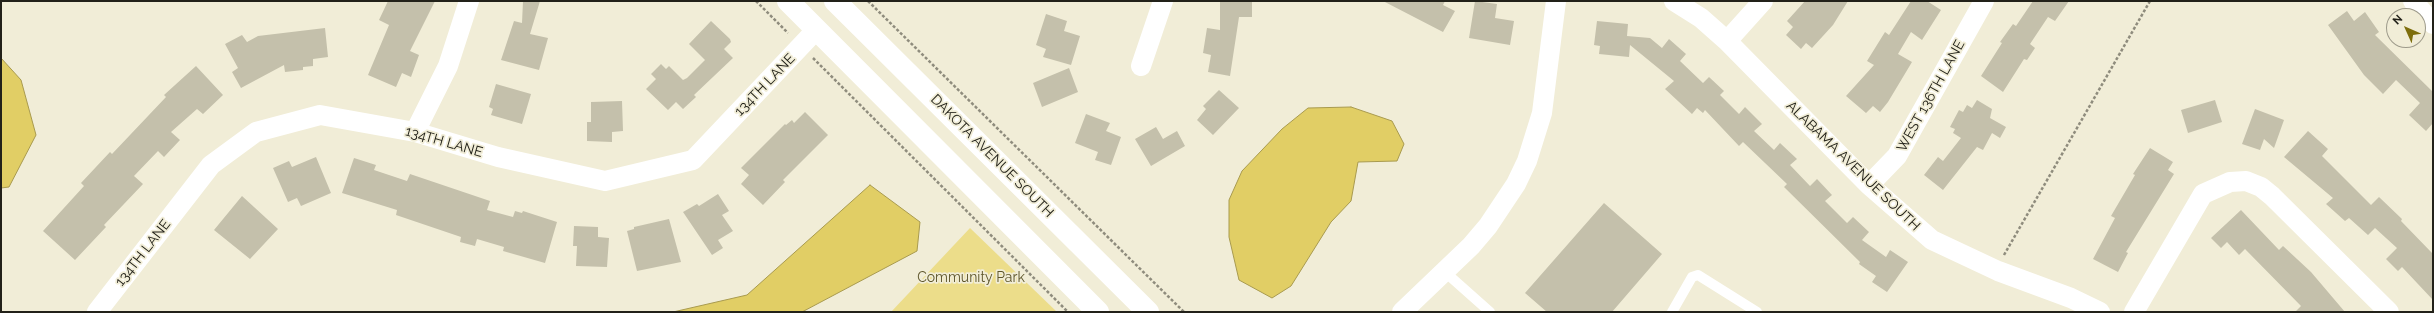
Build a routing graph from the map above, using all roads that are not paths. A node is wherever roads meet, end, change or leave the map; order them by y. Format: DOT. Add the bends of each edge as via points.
graph roads {
  1 [pos="469,1"];
  2 [pos="788,1"];
  3 [pos="1163,1"];
  4 [pos="1556,1"];
  5 [pos="1674,1"];
  6 [pos="1763,1"];
  7 [pos="1984,1"];
  8 [pos="2413,1"];
  9 [pos="844,4"];
  10 [pos="2433,24"];
  11 [pos="816,30"];
  12 [pos="1727,41"];
  13 [pos="1141,66"];
  14 [pos="415,132"];
  15 [pos="1869,185"];
  16 [pos="1445,272"];
  17 [pos="97,312"];
  18 [pos="1098,312"];
  19 [pos="1148,312"];
  20 [pos="1402,312"];
  21 [pos="1490,312"];
  22 [pos="1672,312"];
  23 [pos="1757,312"];
  24 [pos="2100,312"];
  25 [pos="2134,312"];
  26 [pos="2389,312"];
  1 -- 14 [label="street" via="448,66"];
  2 -- 11 [label="main road"];
  3 -- 13 [label="street"];
  4 -- 16 [label="street" via="1542,113 1527,161 1516,184 1488,226"];
  5 -- 12 [label="street, ALABAMA AVENUE SOUTH" via="1701,18"];
  6 -- 12 [label="street"];
  7 -- 15 [label="street, WEST 136TH LANE" via="1897,156"];
  8 -- 10 [label="street"];
  9 -- 19 [label="main road, DAKOTA AVENUE SOUTH"];
  11 -- 14 [label="street, 134TH LANE" via="693,160 606,181 498,157"];
  11 -- 18 [label="main road"];
  12 -- 15 [label="street, ALABAMA AVENUE SOUTH"];
  14 -- 17 [label="street, 134TH LANE" via="320,115 256,132 210,165"];
  15 -- 24 [label="street, ALABAMA AVENUE SOUTH" via="1932,240 1998,271 2071,298"];
  16 -- 20 [label="street"];
  16 -- 21 [label="lane"];
  22 -- 23 [label="lane" via="1692,277 1698,275"];
  25 -- 26 [label="street" via="2203,194 2216,186 2230,182 2246,182 2261,188"];
}
